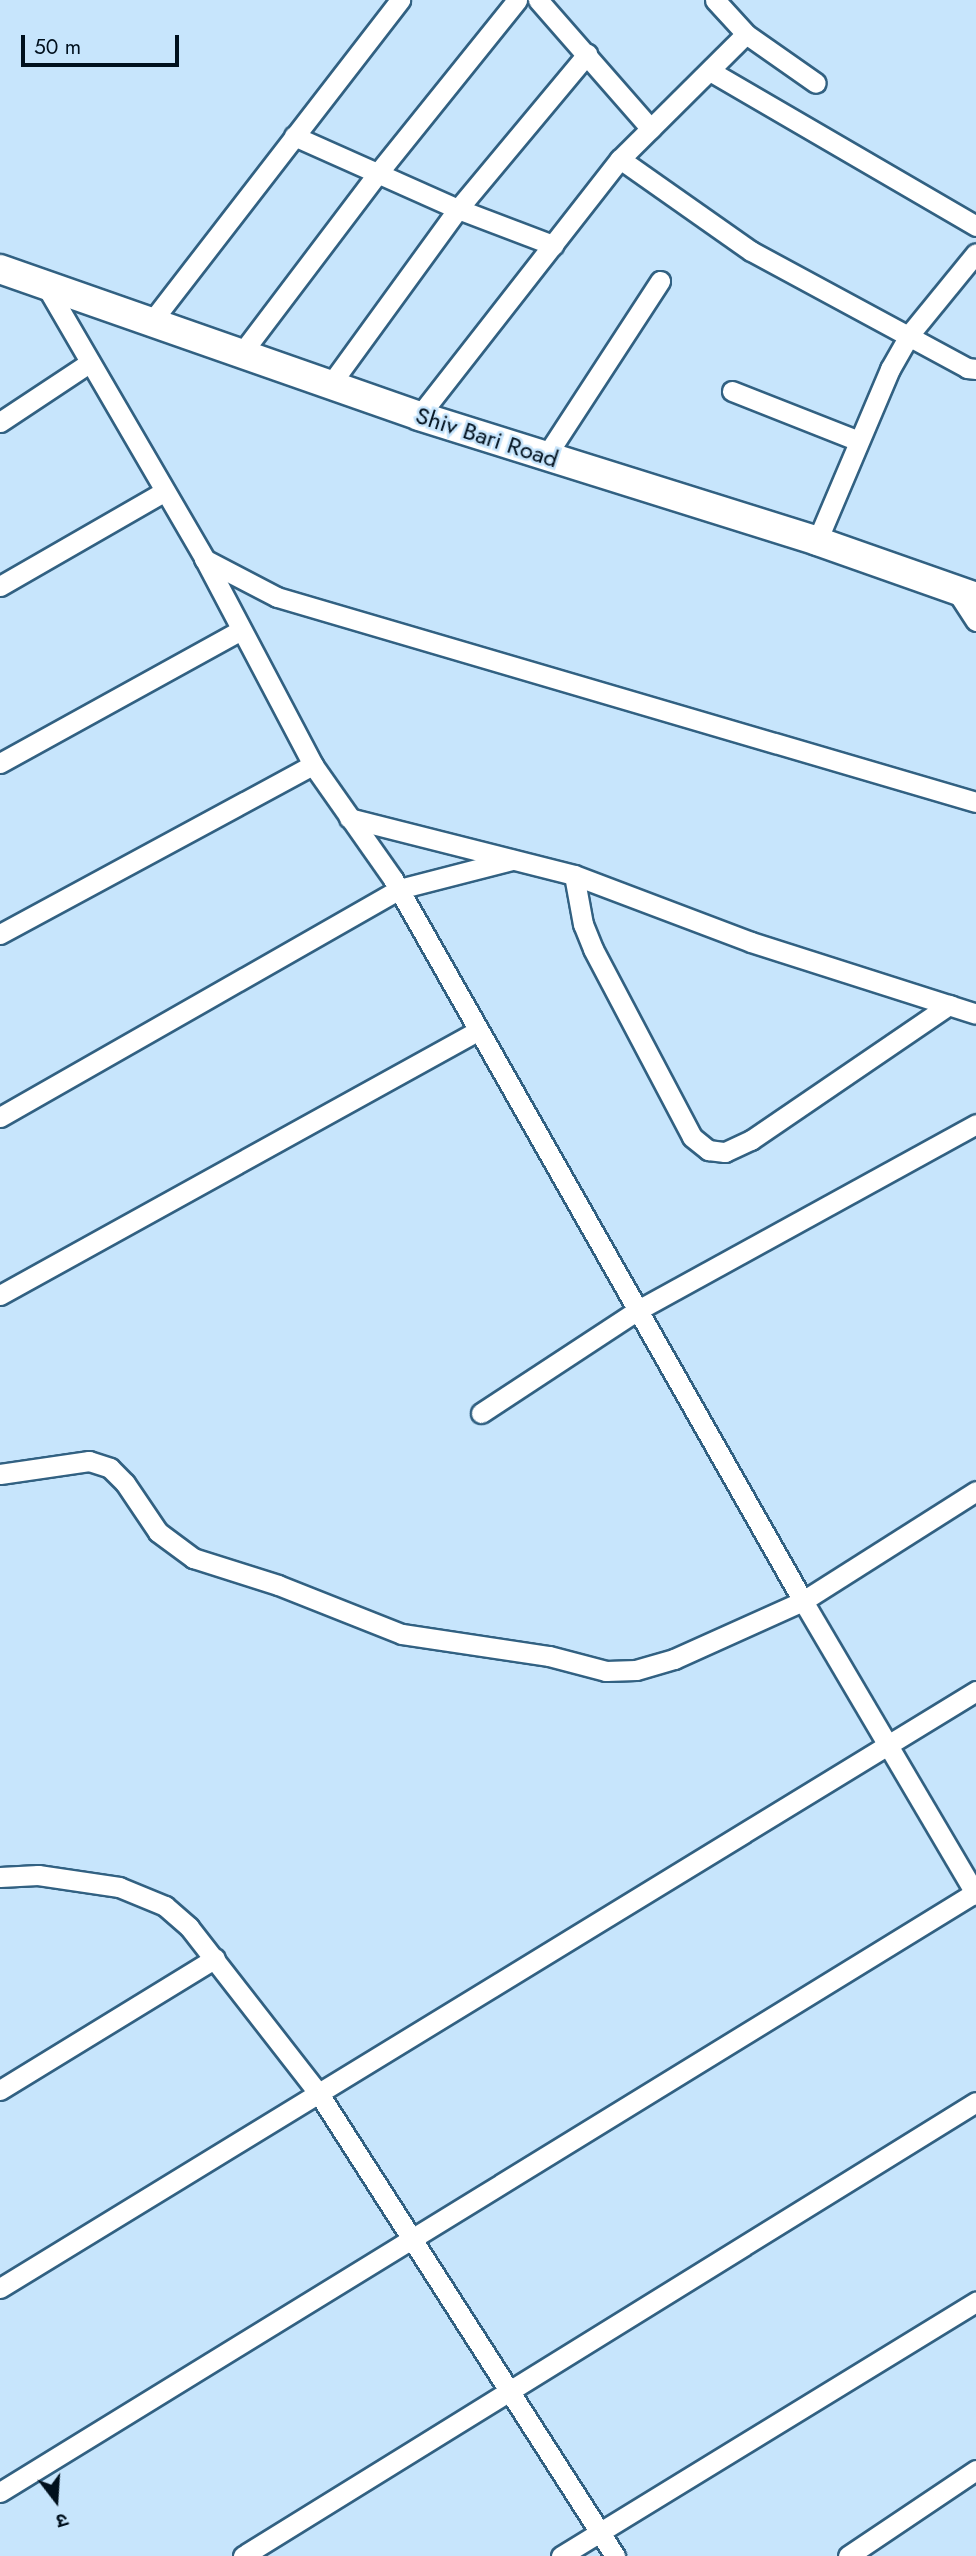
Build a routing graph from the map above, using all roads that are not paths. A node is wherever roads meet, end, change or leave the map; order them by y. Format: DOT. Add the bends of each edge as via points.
graph roads {
  1 [pos="400,0"];
  2 [pos="517,0"];
  3 [pos="538,0"];
  4 [pos="715,0"];
  5 [pos="746,34"];
  6 [pos="587,54"];
  7 [pos="710,71"];
  8 [pos="816,83"];
  9 [pos="651,129"];
  10 [pos="294,136"];
  11 [pos="621,159"];
  12 [pos="378,173"];
  13 [pos="458,209"];
  14 [pos="976,226"];
  15 [pos="553,245"];
  16 [pos="976,253"];
  17 [pos="5,276"];
  18 [pos="660,281"];
  19 [pos="46,286"];
  20 [pos="152,321"];
  21 [pos="910,334"];
  22 [pos="241,354"];
  23 [pos="89,363"];
  24 [pos="976,369"];
  25 [pos="330,385"];
  26 [pos="732,391"];
  27 [pos="419,416"];
  28 [pos="0,422"];
  29 [pos="859,441"];
  30 [pos="546,456"];
  31 [pos="165,491"];
  32 [pos="817,541"];
  33 [pos="204,558"];
  34 [pos="0,586"];
  35 [pos="965,592"];
  36 [pos="976,621"];
  37 [pos="239,631"];
  38 [pos="0,764"];
  39 [pos="313,765"];
  40 [pos="976,802"];
  41 [pos="349,818"];
  42 [pos="517,859"];
  43 [pos="574,875"];
  44 [pos="399,889"];
  45 [pos="0,934"];
  46 [pos="949,1005"];
  47 [pos="976,1014"];
  48 [pos="479,1030"];
  49 [pos="0,1117"];
  50 [pos="976,1124"];
  51 [pos="0,1295"];
  52 [pos="638,1310"];
  53 [pos="481,1413"];
  54 [pos="0,1474"];
  55 [pos="976,1491"];
  56 [pos="803,1601"];
  57 [pos="976,1691"];
  58 [pos="890,1743"];
  59 [pos="0,1877"];
  60 [pos="976,1893"];
  61 [pos="215,1958"];
  62 [pos="0,2090"];
  63 [pos="319,2094"];
  64 [pos="976,2102"];
  65 [pos="411,2241"];
  66 [pos="0,2288"];
  67 [pos="976,2302"];
  68 [pos="508,2391"];
  69 [pos="976,2470"];
  70 [pos="0,2492"];
  71 [pos="602,2532"];
  72 [pos="243,2556"];
  73 [pos="561,2556"];
  74 [pos="615,2556"];
  75 [pos="848,2556"];
  1 -- 10 [label="street"];
  2 -- 12 [label="street"];
  3 -- 6 [label="street"];
  4 -- 5 [label="street"];
  5 -- 7 [label="street"];
  5 -- 8 [label="street"];
  6 -- 9 [label="street"];
  6 -- 13 [label="street"];
  7 -- 9 [label="street"];
  7 -- 14 [label="street"];
  9 -- 11 [label="street"];
  10 -- 12 [label="street"];
  10 -- 20 [label="street"];
  11 -- 15 [label="street"];
  11 -- 21 [label="street" via="751,251"];
  12 -- 13 [label="street"];
  12 -- 22 [label="street"];
  13 -- 15 [label="street"];
  13 -- 25 [label="street"];
  15 -- 27 [label="street"];
  16 -- 21 [label="street"];
  17 -- 19 [label="street, Shiv Bari Road"];
  18 -- 30 [label="street"];
  19 -- 20 [label="street, Shiv Bari Road"];
  19 -- 23 [label="street"];
  20 -- 22 [label="street, Shiv Bari Road"];
  21 -- 24 [label="street" via="967,369"];
  21 -- 29 [label="street"];
  22 -- 25 [label="street, Shiv Bari Road"];
  23 -- 28 [label="street"];
  23 -- 31 [label="street"];
  25 -- 27 [label="street, Shiv Bari Road"];
  26 -- 29 [label="street"];
  27 -- 30 [label="street, Shiv Bari Road"];
  29 -- 32 [label="street"];
  30 -- 32 [label="street, Shiv Bari Road"];
  31 -- 33 [label="street"];
  31 -- 34 [label="street"];
  32 -- 35 [label="street, Shiv Bari Road"];
  33 -- 37 [label="street"];
  33 -- 40 [label="street" via="277,597"];
  35 -- 36 [label="street"];
  37 -- 38 [label="street"];
  37 -- 39 [label="street"];
  39 -- 41 [label="street"];
  39 -- 45 [label="street"];
  41 -- 42 [label="street"];
  41 -- 44 [label="street"];
  42 -- 43 [label="street"];
  42 -- 44 [label="street"];
  43 -- 46 [label="street" via="751,942"];
  43 -- 46 [label="street" via="593,949 692,1137 708,1150 725,1153 751,1140"];
  44 -- 48 [label="street"];
  44 -- 49 [label="street"];
  46 -- 47 [label="street"];
  48 -- 51 [label="street"];
  48 -- 52 [label="street"];
  50 -- 52 [label="street"];
  52 -- 53 [label="street"];
  52 -- 56 [label="street"];
  54 -- 56 [label="street" via="89,1461 110,1468 158,1532 193,1558 278,1585 402,1634 549,1656 606,1671 636,1671 674,1659"];
  55 -- 56 [label="street"];
  56 -- 58 [label="street"];
  57 -- 58 [label="street"];
  58 -- 60 [label="street"];
  58 -- 63 [label="street"];
  59 -- 61 [label="street" via="38,1875 141,1895 181,1920"];
  60 -- 65 [label="street"];
  61 -- 62 [label="street"];
  61 -- 63 [label="street"];
  63 -- 65 [label="street"];
  63 -- 66 [label="street"];
  64 -- 68 [label="street"];
  65 -- 68 [label="street"];
  65 -- 70 [label="street"];
  67 -- 71 [label="street"];
  68 -- 71 [label="street"];
  68 -- 72 [label="street"];
  69 -- 75 [label="street"];
  71 -- 73 [label="street"];
  71 -- 74 [label="street"];
}
